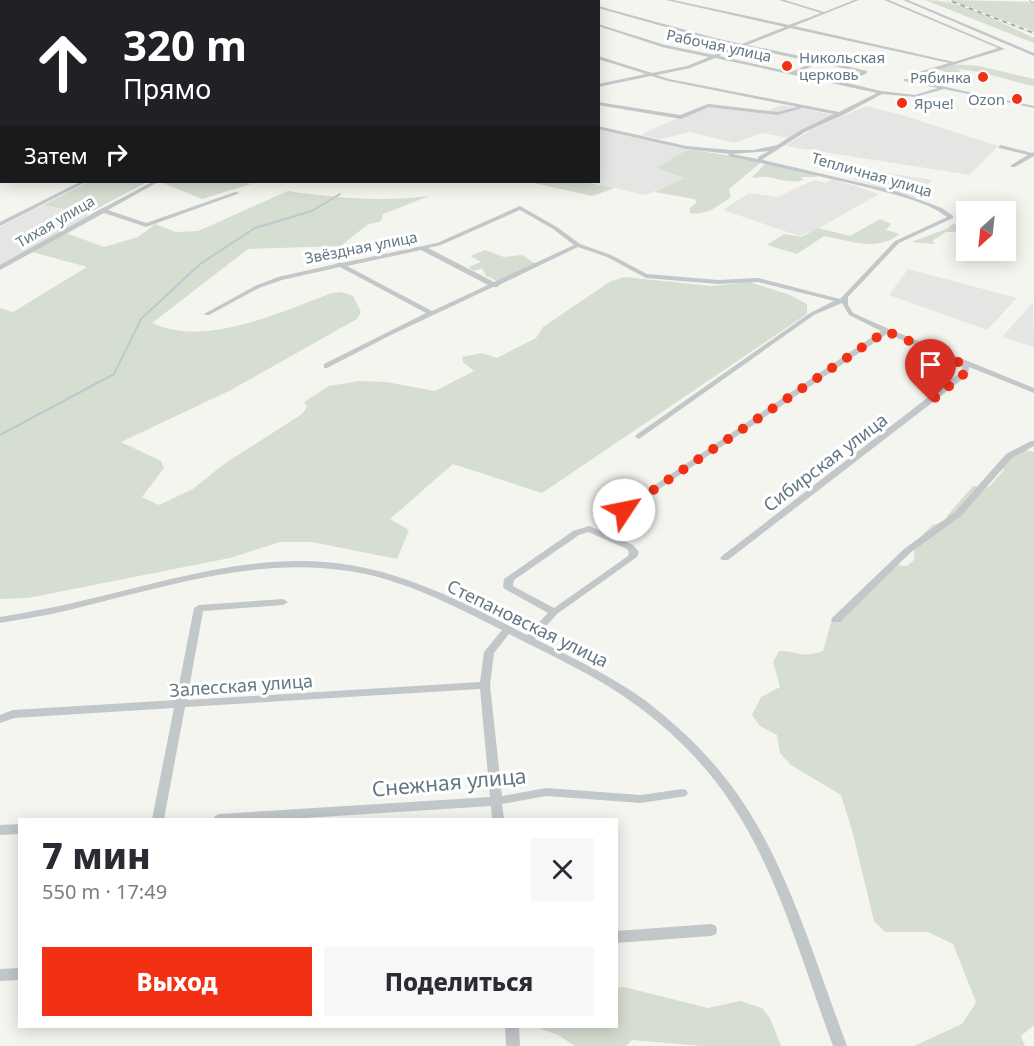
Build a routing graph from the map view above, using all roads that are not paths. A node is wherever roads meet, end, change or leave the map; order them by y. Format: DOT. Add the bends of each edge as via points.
graph roads {
  1 [pos="668,0"];
  2 [pos="781,0"];
  3 [pos="857,0"];
  4 [pos="886,0"];
  5 [pos="904,0"];
  6 [pos="600,8"];
  7 [pos="822,12"];
  8 [pos="600,26"];
  9 [pos="790,26"];
  10 [pos="744,45"];
  11 [pos="1003,49"];
  12 [pos="1020,49"];
  13 [pos="1034,55"];
  14 [pos="718,57"];
  15 [pos="600,58"];
  16 [pos="820,61"];
  17 [pos="954,63"];
  18 [pos="792,73"];
  19 [pos="654,76"];
  20 [pos="842,84"];
  21 [pos="600,87"];
  22 [pos="943,88"];
  23 [pos="881,92"];
  24 [pos="600,103"];
  25 [pos="1034,107"];
  26 [pos="801,108"];
  27 [pos="841,114"];
  28 [pos="600,127"];
  29 [pos="688,147"];
  30 [pos="1001,147"];
  31 [pos="777,148"];
  32 [pos="1034,154"];
  33 [pos="761,160"];
  34 [pos="1013,166"];
  35 [pos="80,183"];
  36 [pos="153,183"];
  37 [pos="237,193"];
  38 [pos="102,210"];
  39 [pos="0,224"];
  40 [pos="578,245"];
  41 [pos="423,248"];
  42 [pos="339,264"];
  43 [pos="0,268"];
  44 [pos="496,286"];
  45 [pos="845,296"];
  46 [pos="431,313"];
  47 [pos="207,314"];
  48 [pos="886,331"];
  49 [pos="965,365"];
  50 [pos="327,366"];
  51 [pos="1034,391"];
  52 [pos="639,437"];
  53 [pos="1034,443"];
  54 [pos="624,510"];
  55 [pos="725,558"];
  56 [pos="283,602"];
  57 [pos="554,612"];
  58 [pos="0,620"];
  59 [pos="836,620"];
  60 [pos="507,630"];
  61 [pos="528,640"];
  62 [pos="485,685"];
  63 [pos="180,705"];
  64 [pos="0,719"];
  65 [pos="682,794"];
  66 [pos="496,801"];
  67 [pos="158,818"];
  68 [pos="234,818"];
  69 [pos="498,818"];
  70 [pos="18,829"];
  71 [pos="0,830"];
  72 [pos="711,930"];
  73 [pos="618,937"];
  74 [pos="18,974"];
  75 [pos="0,975"];
  76 [pos="512,1028"];
  77 [pos="513,1046"];
  78 [pos="840,1046"];
  1 -- 9 [label="street"];
  2 -- 7 [label="street"];
  3 -- 7 [label="street"];
  4 -- 11 [label="street"];
  5 -- 12 [label="street"];
  6 -- 10 [label="street"];
  7 -- 9 [label="street"];
  8 -- 14 [label="street, Рабочая улица" via="664,46"];
  9 -- 10 [label="street"];
  9 -- 17 [label="street"];
  10 -- 14 [label="street"];
  10 -- 16 [label="street"];
  11 -- 12 [label="street"];
  11 -- 17 [label="street"];
  12 -- 13 [label="street"];
  14 -- 18 [label="street, Рабочая улица"];
  14 -- 19 [label="street"];
  15 -- 19 [label="street"];
  16 -- 18 [label="street"];
  16 -- 20 [label="street" via="866,72"];
  17 -- 22 [label="street" via="909,79"];
  18 -- 20 [label="street, Рабочая улица"];
  19 -- 21 [label="street"];
  19 -- 26 [label="street"];
  20 -- 23 [label="street, Рабочая улица"];
  22 -- 23 [label="street, Рабочая улица" via="915,96"];
  22 -- 25 [label="street"];
  23 -- 27 [label="street"];
  24 -- 26 [label="street" via="678,117 708,105 777,114"];
  26 -- 27 [label="street"];
  27 -- 31 [label="street"];
  28 -- 29 [label="street"];
  29 -- 31 [label="street" via="728,151"];
  29 -- 33 [label="street, Тепличная улица"];
  30 -- 32 [label="street"];
  31 -- 33 [label="street"];
  32 -- 34 [label="street"];
  33 -- 45 [label="street, Тепличная улица" via="921,201 951,215 950,219 897,242"];
  35 -- 39 [label="street"];
  36 -- 38 [label="street, Тихая улица"];
  37 -- 38 [label="street" via="146,225"];
  38 -- 43 [label="street, Тихая улица"];
  40 -- 41 [label="street, Звёздная улица" via="520,208"];
  40 -- 44 [label="street"];
  40 -- 45 [label="street" via="646,276 718,282 758,280"];
  41 -- 42 [label="street, Звёздная улица"];
  41 -- 44 [label="street"];
  42 -- 46 [label="street"];
  42 -- 47 [label="street, Звёздная улица" via="280,278"];
  44 -- 46 [label="street"];
  45 -- 48 [label="street" via="844,306 850,314"];
  45 -- 52 [label="street" via="812,314"];
  46 -- 50 [label="street"];
  48 -- 49 [label="street"];
  48 -- 54 [label="street"];
  49 -- 51 [label="street"];
  49 -- 55 [label="street, Сибирская улица" via="965,373 896,429"];
  53 -- 59 [label="street" via="1009,456 958,514 907,551"];
  56 -- 63 [label="street" via="199,608"];
  57 -- 57 [label="street" via="632,557 634,552 590,529 576,533 509,579 508,587"];
  57 -- 61 [label="street"];
  58 -- 60 [label="street, Степановская улица" via="227,572 313,564 350,568 411,585"];
  60 -- 61 [label="street, Степановская улица"];
  60 -- 62 [label="street" via="489,652"];
  61 -- 78 [label="street, Степановская улица" via="622,689 689,744 718,778 749,822 760,846"];
  62 -- 63 [label="street, Залесская улица"];
  62 -- 66 [label="street"];
  63 -- 64 [label="street, Залесская улица" via="13,714"];
  63 -- 67 [label="street"];
  65 -- 66 [label="street, Снежная улица" via="641,799 546,792"];
  66 -- 68 [label="street, Снежная улица"];
  66 -- 69 [label="street"];
  70 -- 71 [label="street"];
  72 -- 73 [label="street"];
  74 -- 75 [label="street"];
  76 -- 77 [label="street"];
}
